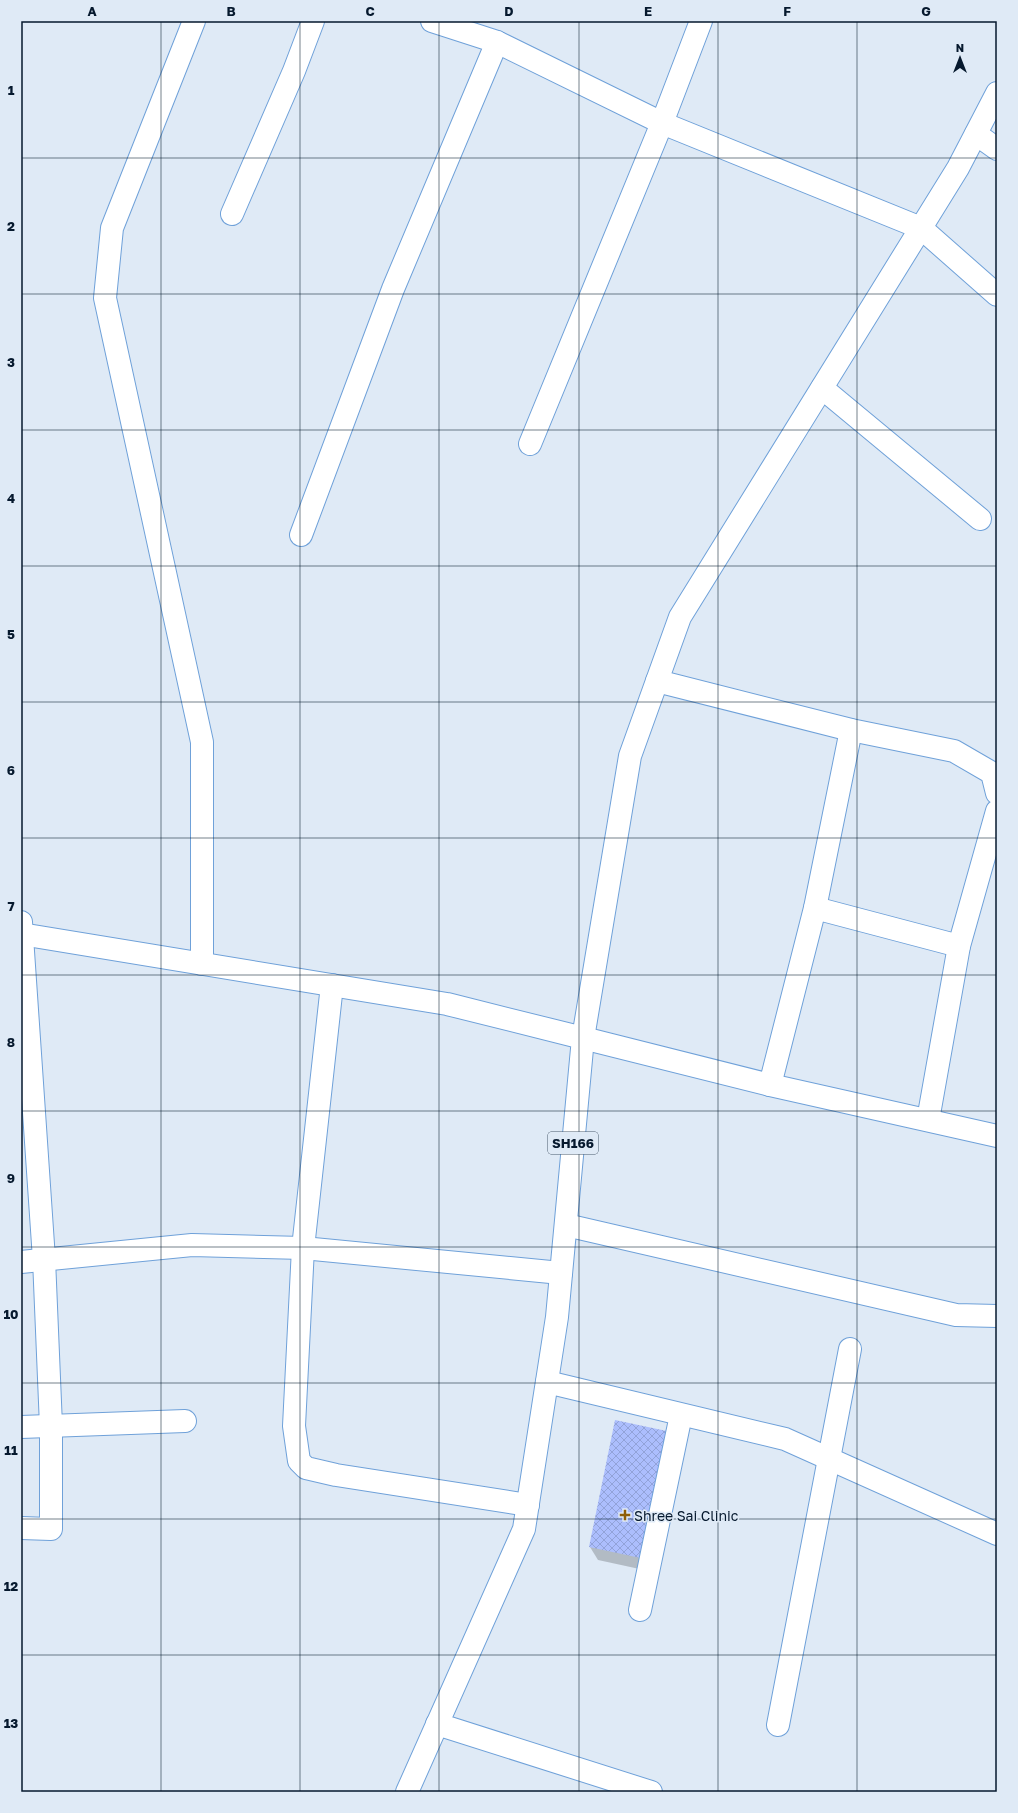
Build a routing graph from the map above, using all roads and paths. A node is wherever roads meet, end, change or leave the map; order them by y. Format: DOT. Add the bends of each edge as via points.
graph roads {
  1 [pos="194,21"];
  2 [pos="312,21"];
  3 [pos="432,21"];
  4 [pos="701,21"];
  5 [pos="497,42"];
  6 [pos="997,92"];
  7 [pos="662,123"];
  8 [pos="976,134"];
  9 [pos="997,150"];
  10 [pos="232,214"];
  11 [pos="921,228"];
  12 [pos="997,295"];
  13 [pos="822,388"];
  14 [pos="530,444"];
  15 [pos="980,519"];
  16 [pos="301,535"];
  17 [pos="657,681"];
  18 [pos="851,730"];
  19 [pos="997,793"];
  20 [pos="997,811"];
  21 [pos="815,908"];
  22 [pos="22,930"];
  23 [pos="959,946"];
  24 [pos="202,964"];
  25 [pos="332,985"];
  26 [pos="583,1038"];
  27 [pos="770,1084"];
  28 [pos="928,1120"];
  29 [pos="997,1136"];
  30 [pos="566,1224"];
  31 [pos="303,1248"];
  32 [pos="44,1259"];
  33 [pos="21,1262"];
  34 [pos="561,1273"];
  35 [pos="997,1316"];
  36 [pos="850,1349"];
  37 [pos="547,1382"];
  38 [pos="681,1415"];
  39 [pos="185,1421"];
  40 [pos="51,1426"];
  41 [pos="21,1427"];
  42 [pos="829,1458"];
  43 [pos="528,1506"];
  44 [pos="21,1528"];
  45 [pos="997,1534"];
  46 [pos="640,1610"];
  47 [pos="437,1724"];
  48 [pos="778,1725"];
  49 [pos="407,1792"];
  50 [pos="651,1792"];
  1 -- 24 [label="street" via="112,228 105,298 202,742"];
  2 -- 10 [label="street" via="294,71"];
  3 -- 5 [label="street"];
  4 -- 7 [label="street"];
  5 -- 7 [label="street"];
  5 -- 16 [label="street" via="393,289"];
  6 -- 8 [label="street"];
  7 -- 11 [label="street"];
  7 -- 14 [label="street"];
  8 -- 9 [label="street"];
  8 -- 11 [label="street"];
  11 -- 12 [label="street"];
  11 -- 13 [label="street"];
  13 -- 15 [label="street"];
  13 -- 17 [label="street" via="680,618"];
  17 -- 18 [label="street"];
  17 -- 26 [label="street" via="630,756"];
  18 -- 19 [label="street" via="954,751 992,772"];
  18 -- 21 [label="street"];
  20 -- 23 [label="street"];
  21 -- 23 [label="street"];
  21 -- 27 [label="street"];
  22 -- 24 [label="street"];
  22 -- 32 [label="street"];
  23 -- 28 [label="street"];
  24 -- 25 [label="street"];
  25 -- 26 [label="street" via="447,1004"];
  25 -- 31 [label="street"];
  26 -- 27 [label="street"];
  26 -- 30 [label="street, SH166"];
  27 -- 28 [label="street"];
  28 -- 29 [label="street"];
  30 -- 34 [label="street, SH166"];
  30 -- 35 [label="street" via="956,1315"];
  31 -- 32 [label="street" via="192,1245"];
  31 -- 34 [label="street"];
  31 -- 43 [label="street" via="294,1426 299,1461 306,1468 336,1475"];
  32 -- 33 [label="street"];
  32 -- 40 [label="street"];
  34 -- 37 [label="street, SH166"];
  36 -- 42 [label="street"];
  37 -- 38 [label="street"];
  37 -- 43 [label="street, SH166"];
  38 -- 42 [label="street" via="785,1439"];
  38 -- 46 [label="street"];
  39 -- 40 [label="street"];
  40 -- 41 [label="street"];
  40 -- 44 [label="street" via="51,1529"];
  42 -- 45 [label="street"];
  42 -- 48 [label="street"];
  43 -- 47 [label="street, SH166" via="524,1529"];
  47 -- 49 [label="street, SH166"];
  47 -- 50 [label="street"];
}
